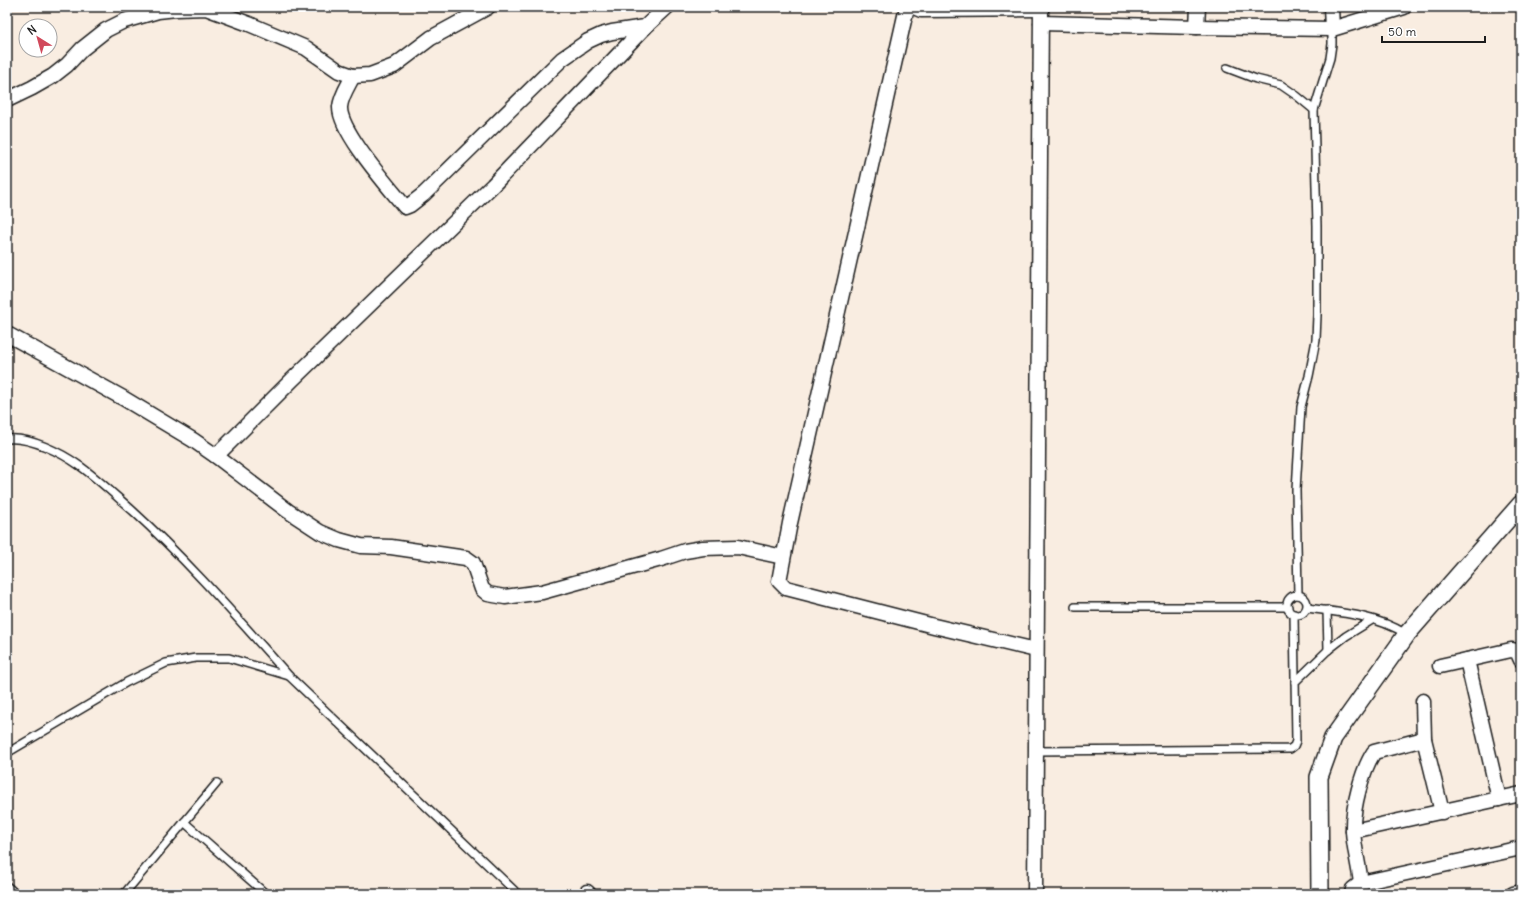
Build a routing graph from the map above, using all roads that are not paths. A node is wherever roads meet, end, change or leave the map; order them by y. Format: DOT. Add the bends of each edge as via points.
graph roads {
  1 [pos="488,7"];
  2 [pos="667,7"];
  3 [pos="907,7"];
  4 [pos="914,7"];
  5 [pos="1198,7"];
  6 [pos="1331,7"];
  7 [pos="1404,7"];
  8 [pos="1040,13"];
  9 [pos="645,27"];
  10 [pos="1197,27"];
  11 [pos="1332,28"];
  12 [pos="1227,68"];
  13 [pos="353,76"];
  14 [pos="7,100"];
  15 [pos="1314,110"];
  16 [pos="7,334"];
  17 [pos="7,439"];
  18 [pos="216,456"];
  19 [pos="1521,504"];
  20 [pos="784,557"];
  21 [pos="1298,595"];
  22 [pos="1075,607"];
  23 [pos="1288,607"];
  24 [pos="1307,608"];
  25 [pos="1328,610"];
  26 [pos="1294,614"];
  27 [pos="1372,620"];
  28 [pos="1407,634"];
  29 [pos="1036,650"];
  30 [pos="1328,650"];
  31 [pos="1467,660"];
  32 [pos="1521,660"];
  33 [pos="1440,666"];
  34 [pos="289,676"];
  35 [pos="1295,682"];
  36 [pos="1423,701"];
  37 [pos="1424,739"];
  38 [pos="1035,751"];
  39 [pos="7,753"];
  40 [pos="217,783"];
  41 [pos="1521,794"];
  42 [pos="1499,799"];
  43 [pos="1442,812"];
  44 [pos="184,822"];
  45 [pos="1353,831"];
  46 [pos="1521,848"];
  47 [pos="1361,883"];
  48 [pos="7,886"];
  49 [pos="1521,892"];
  50 [pos="16,894"];
  51 [pos="124,894"];
  52 [pos="266,894"];
  53 [pos="518,894"];
  54 [pos="1035,894"];
  55 [pos="1320,894"];
  56 [pos="1352,894"];
  57 [pos="1513,894"];
  1 -- 13 [label="street" via="432,38 394,66 370,75"];
  2 -- 9 [label="street"];
  3 -- 20 [label="street"];
  4 -- 8 [label="street" via="921,10"];
  5 -- 10 [label="street"];
  6 -- 11 [label="street"];
  7 -- 11 [label="street"];
  8 -- 10 [label="street"];
  8 -- 29 [label="street"];
  9 -- 13 [label="street" via="602,35 588,41 562,59 424,194 405,207 359,149 343,123 340,108"];
  9 -- 18 [label="street" via="493,185"];
  10 -- 11 [label="street"];
  11 -- 15 [label="lane" via="1330,58"];
  12 -- 15 [label="lane" via="1281,85"];
  13 -- 14 [label="street" via="339,71 306,48 249,24 206,8 176,9 136,17 112,27 82,49 53,76"];
  15 -- 21 [label="lane" via="1317,321 1316,340 1301,407 1296,490"];
  16 -- 18 [label="street" via="123,398"];
  17 -- 34 [label="lane" via="44,445 80,466 115,495 195,571"];
  18 -- 20 [label="street" via="288,511 320,532 339,540 361,546 390,546 466,558 473,563 482,589 488,594 505,597 542,592 703,548 738,547"];
  19 -- 28 [label="street"];
  20 -- 29 [label="street" via="778,581 786,588"];
  21 -- 23 [label="lane" via="1291,597"];
  21 -- 24 [label="lane" via="1305,598"];
  22 -- 23 [label="lane"];
  23 -- 26 [label="lane"];
  24 -- 25 [label="lane"];
  24 -- 26 [label="lane" via="1304,612"];
  25 -- 27 [label="lane"];
  25 -- 30 [label="lane"];
  26 -- 35 [label="lane"];
  27 -- 28 [label="lane" via="1393,626"];
  27 -- 30 [label="lane"];
  28 -- 55 [label="street" via="1333,738 1319,777"];
  29 -- 38 [label="street"];
  30 -- 35 [label="lane"];
  31 -- 32 [label="street" via="1511,650 1516,651"];
  31 -- 33 [label="street"];
  31 -- 42 [label="street"];
  34 -- 39 [label="lane" via="229,658 196,658 166,663 127,682"];
  34 -- 53 [label="lane"];
  35 -- 38 [label="lane" via="1296,741 1290,749"];
  36 -- 37 [label="street"];
  37 -- 43 [label="street"];
  37 -- 45 [label="street" via="1374,752 1367,763 1354,811"];
  38 -- 54 [label="street"];
  40 -- 44 [label="lane"];
  41 -- 42 [label="street"];
  42 -- 43 [label="street"];
  43 -- 45 [label="street"];
  44 -- 51 [label="lane"];
  44 -- 52 [label="lane"];
  45 -- 47 [label="street"];
  46 -- 47 [label="street"];
  47 -- 56 [label="street" via="1353,889"];
  48 -- 50 [label="lane"];
  49 -- 57 [label="street"];
}
